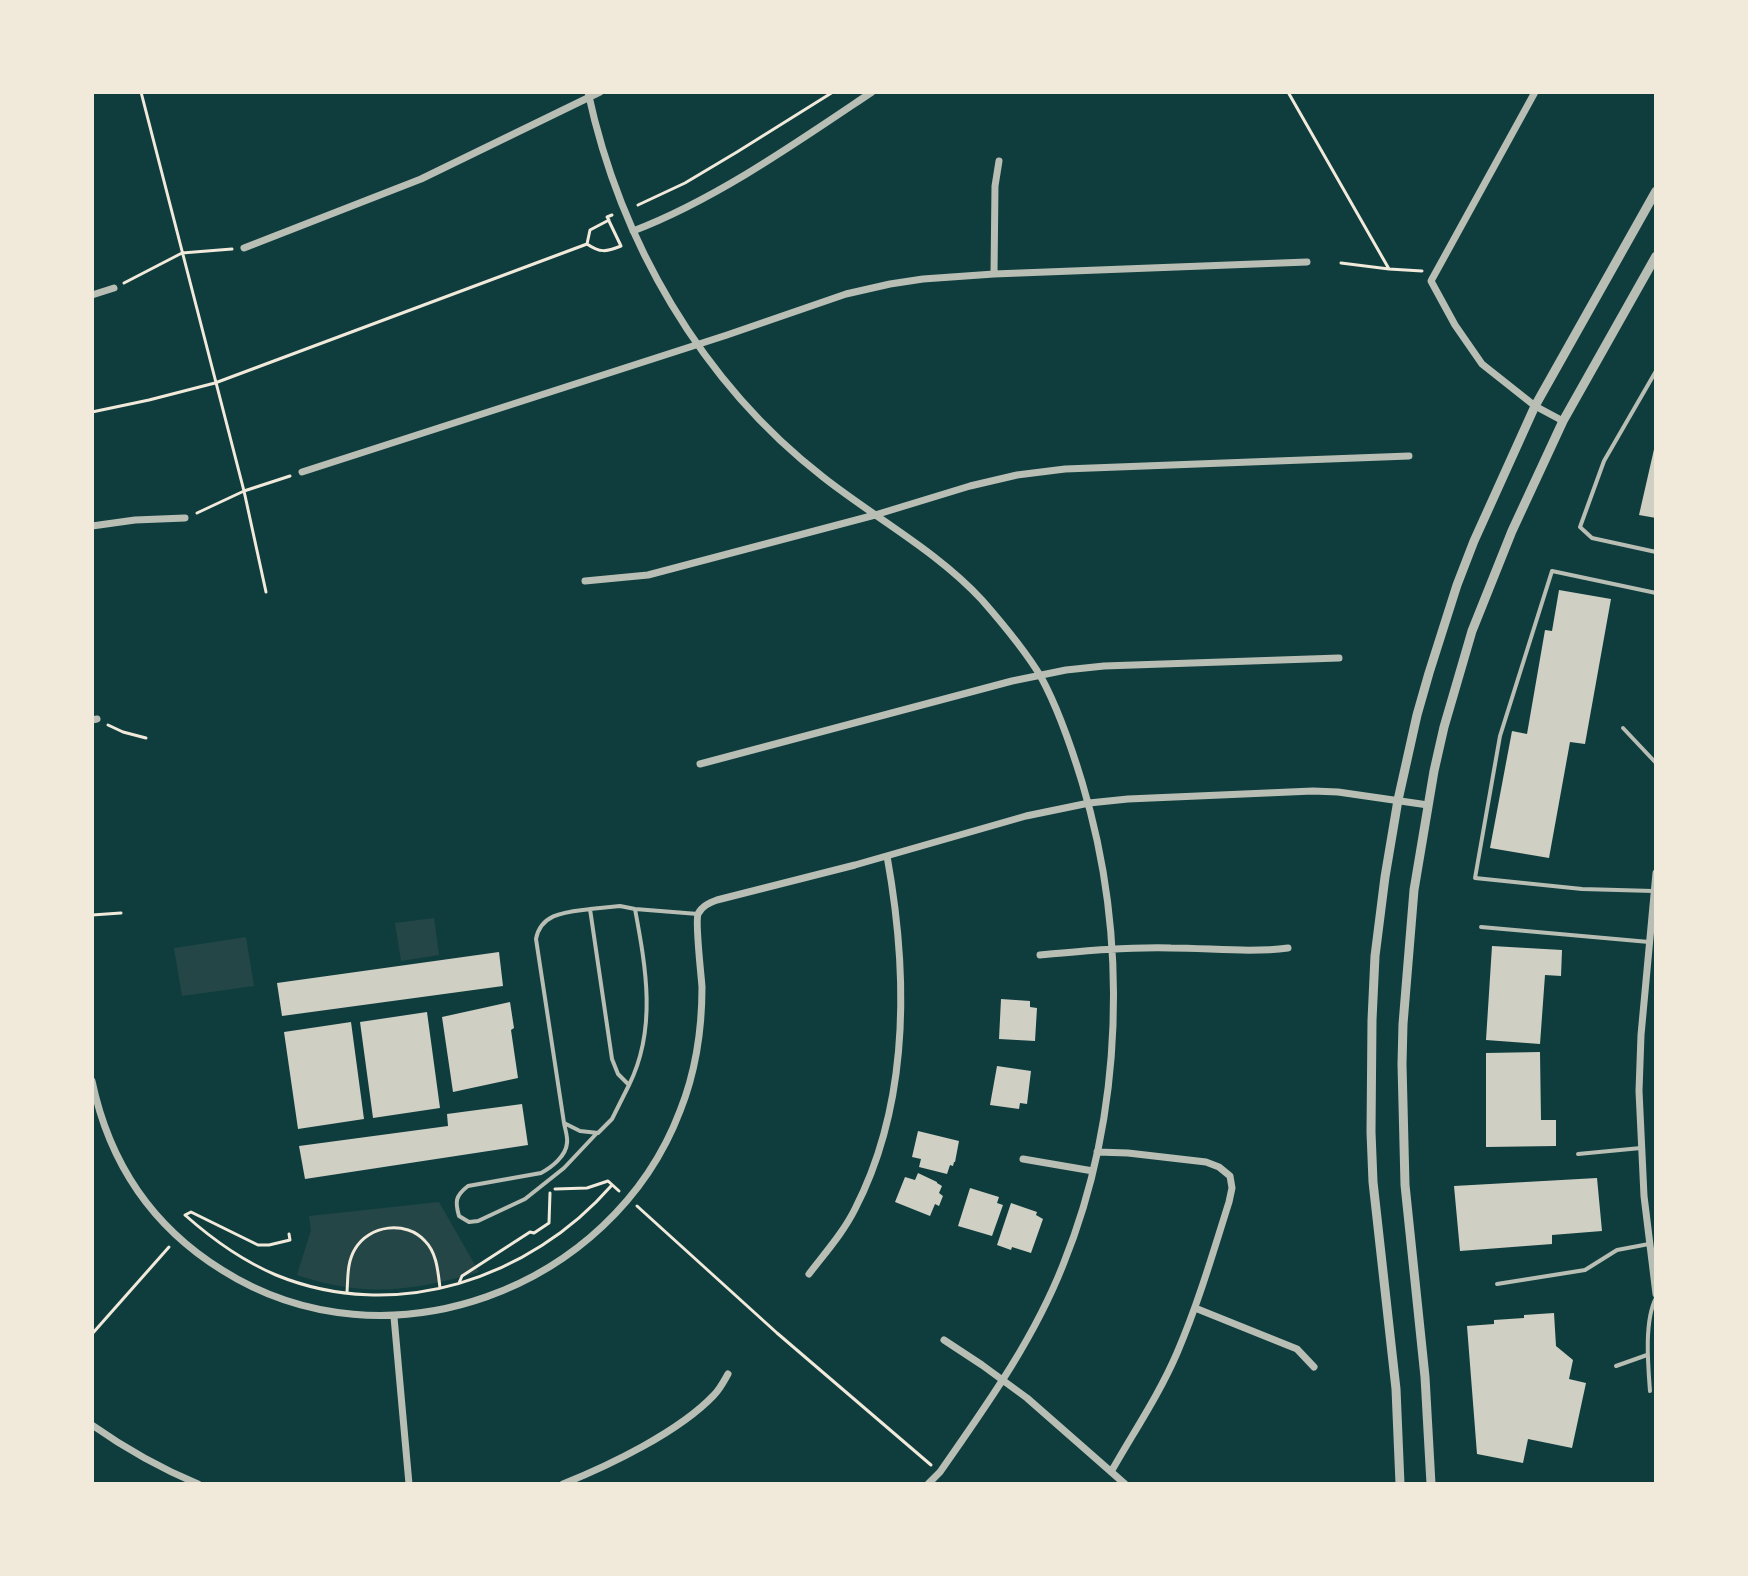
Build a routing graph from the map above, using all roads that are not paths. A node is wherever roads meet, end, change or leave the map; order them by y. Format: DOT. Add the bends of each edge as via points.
graph roads {
  1 [pos="600,92"];
  2 [pos="872,92"];
  3 [pos="1535,92"];
  4 [pos="588,95"];
  5 [pos="999,161"];
  6 [pos="1656,191"];
  7 [pos="633,231"];
  8 [pos="244,248"];
  9 [pos="1656,256"];
  10 [pos="1307,262"];
  11 [pos="994,274"];
  12 [pos="114,288"];
  13 [pos="92,295"];
  14 [pos="697,345"];
  15 [pos="1656,371"];
  16 [pos="1535,406"];
  17 [pos="1563,421"];
  18 [pos="1409,456"];
  19 [pos="302,472"];
  20 [pos="875,515"];
  21 [pos="185,518"];
  22 [pos="92,526"];
  23 [pos="1656,552"];
  24 [pos="585,581"];
  25 [pos="1656,593"];
  26 [pos="1339,658"];
  27 [pos="1039,675"];
  28 [pos="1623,728"];
  29 [pos="1656,763"];
  30 [pos="700,764"];
  31 [pos="1398,800"];
  32 [pos="1089,803"];
  33 [pos="1428,805"];
  34 [pos="887,856"];
  35 [pos="1656,873"];
  36 [pos="1653,891"];
  37 [pos="590,909"];
  38 [pos="635,909"];
  39 [pos="698,914"];
  40 [pos="1481,927"];
  41 [pos="1649,942"];
  42 [pos="1112,948"];
  43 [pos="1288,948"];
  44 [pos="1040,955"];
  45 [pos="1647,962"];
  46 [pos="1656,963"];
  47 [pos="92,1081"];
  48 [pos="629,1085"];
  49 [pos="564,1123"];
  50 [pos="598,1133"];
  51 [pos="1641,1148"];
  52 [pos="1097,1152"];
  53 [pos="1578,1154"];
  54 [pos="1023,1159"];
  55 [pos="1093,1171"];
  56 [pos="1649,1244"];
  57 [pos="809,1274"];
  58 [pos="1497,1284"];
  59 [pos="1656,1296"];
  60 [pos="1195,1308"];
  61 [pos="394,1317"];
  62 [pos="944,1340"];
  63 [pos="1647,1355"];
  64 [pos="1616,1366"];
  65 [pos="1314,1367"];
  66 [pos="728,1374"];
  67 [pos="1004,1380"];
  68 [pos="1650,1391"];
  69 [pos="92,1425"];
  70 [pos="1111,1472"];
  71 [pos="198,1484"];
  72 [pos="409,1484"];
  73 [pos="563,1484"];
  74 [pos="928,1484"];
  75 [pos="1125,1484"];
  76 [pos="1400,1484"];
  77 [pos="1431,1484"];
  1 -- 4 [label="street"];
  2 -- 7 [label="street" via="713,193"];
  3 -- 16 [label="street" via="1431,281 1482,364"];
  4 -- 7 [label="street"];
  4 -- 8 [label="street" via="421,179"];
  5 -- 11 [label="street"];
  6 -- 16 [label="street"];
  7 -- 14 [label="street"];
  9 -- 17 [label="street"];
  10 -- 11 [label="street"];
  11 -- 14 [label="street" via="865,289"];
  12 -- 13 [label="street"];
  14 -- 19 [label="street"];
  14 -- 20 [label="street" via="786,447"];
  15 -- 23 [label="lane" via="1604,461 1580,527 1592,538"];
  16 -- 17 [label="street"];
  16 -- 31 [label="street" via="1457,585 1417,715"];
  17 -- 33 [label="street" via="1472,631"];
  18 -- 20 [label="street" via="1065,469 970,486"];
  20 -- 24 [label="street" via="648,575"];
  20 -- 27 [label="street" via="966,584"];
  21 -- 22 [label="street"];
  25 -- 36 [label="lane" via="1552,571 1500,736 1475,878"];
  26 -- 27 [label="street" via="1104,666"];
  27 -- 30 [label="street"];
  27 -- 32 [label="street" via="1072,746"];
  28 -- 29 [label="lane"];
  31 -- 32 [label="street" via="1313,791"];
  31 -- 33 [label="street"];
  31 -- 76 [label="street" via="1375,956 1371,1132"];
  32 -- 34 [label="street"];
  32 -- 42 [label="street" via="1106,884"];
  33 -- 77 [label="street" via="1412,902 1402,1064 1405,1185"];
  34 -- 39 [label="street" via="717,900"];
  34 -- 57 [label="street" via="901,971 893,1088 859,1200"];
  35 -- 36 [label="street"];
  36 -- 41 [label="street"];
  37 -- 38 [label="lane"];
  37 -- 48 [label="lane" via="612,1059"];
  37 -- 49 [label="lane" via="550,917 536,939"];
  38 -- 39 [label="lane"];
  38 -- 48 [label="lane" via="648,1002 647,1026"];
  39 -- 61 [label="street" via="702,998 695,1062 670,1136 642,1181 591,1237 524,1281 445,1309"];
  40 -- 41 [label="lane"];
  41 -- 45 [label="street"];
  42 -- 43 [label="street"];
  42 -- 44 [label="street"];
  42 -- 52 [label="street" via="1112,1039"];
  45 -- 46 [label="lane"];
  45 -- 51 [label="street"];
  47 -- 61 [label="street" via="105,1132 133,1186 204,1259 239,1281 296,1304"];
  48 -- 50 [label="lane" via="612,1119"];
  49 -- 50 [label="lane"];
  49 -- 50 [label="lane" via="567,1145 550,1168 468,1186 459,1192 459,1216 478,1221 525,1199"];
  51 -- 53 [label="lane"];
  51 -- 56 [label="street"];
  52 -- 55 [label="street"];
  52 -- 60 [label="street" via="1206,1162 1230,1176 1229,1202"];
  54 -- 55 [label="street"];
  55 -- 67 [label="street" via="1063,1267"];
  56 -- 58 [label="lane" via="1617,1250 1585,1270"];
  56 -- 59 [label="street"];
  59 -- 63 [label="lane"];
  60 -- 65 [label="street" via="1297,1349"];
  60 -- 70 [label="street" via="1176,1356"];
  61 -- 72 [label="street"];
  62 -- 67 [label="street"];
  63 -- 64 [label="lane"];
  63 -- 68 [label="lane"];
  66 -- 73 [label="street" via="715,1394 681,1422"];
  67 -- 70 [label="street"];
  67 -- 74 [label="street"];
  69 -- 71 [label="street" via="125,1448"];
  70 -- 75 [label="street"];
}
